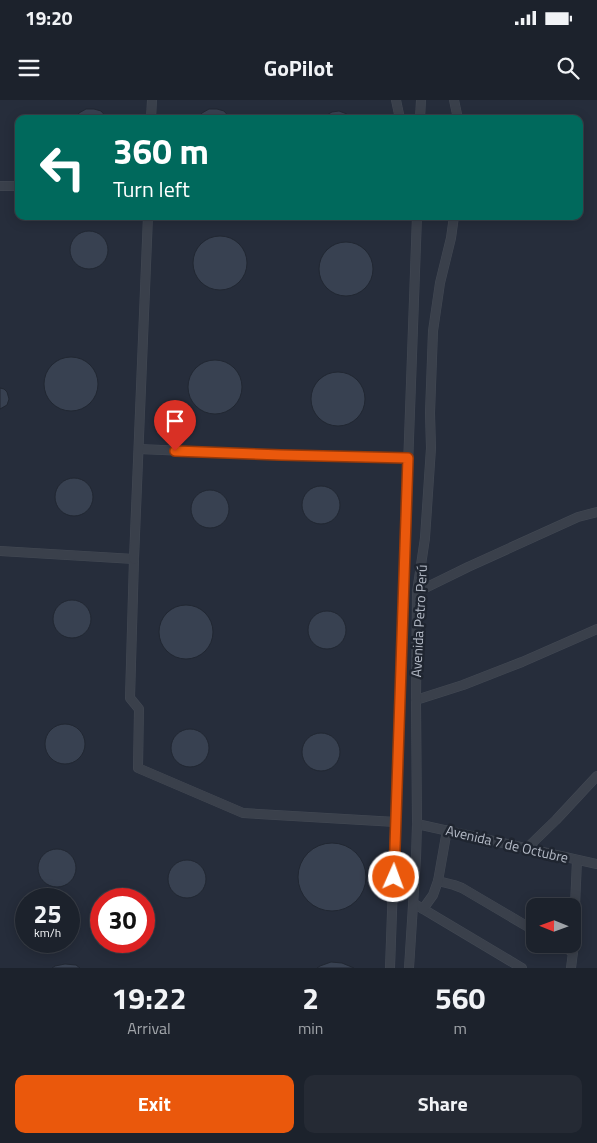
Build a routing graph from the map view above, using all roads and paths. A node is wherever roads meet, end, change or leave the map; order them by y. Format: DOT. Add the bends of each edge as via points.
graph roads {
  1 [pos="152,100"];
  2 [pos="396,100"];
  3 [pos="421,100"];
  4 [pos="454,100"];
  5 [pos="152,115"];
  6 [pos="399,115"];
  7 [pos="420,115"];
  8 [pos="457,115"];
  9 [pos="0,186"];
  10 [pos="15,186"];
  11 [pos="148,220"];
  12 [pos="417,220"];
  13 [pos="453,220"];
  14 [pos="139,449"];
  15 [pos="408,458"];
  16 [pos="597,512"];
  17 [pos="0,551"];
  18 [pos="134,559"];
  19 [pos="417,592"];
  20 [pos="597,629"];
  21 [pos="416,700"];
  22 [pos="597,776"];
  23 [pos="396,822"];
  24 [pos="417,824"];
  25 [pos="447,830"];
  26 [pos="527,848"];
  27 [pos="577,860"];
  28 [pos="597,864"];
  29 [pos="438,882"];
  30 [pos="575,898"];
  31 [pos="413,903"];
  32 [pos="423,909"];
  33 [pos="526,926"];
  34 [pos="573,953"];
  35 [pos="390,968"];
  36 [pos="409,968"];
  37 [pos="522,968"];
  38 [pos="571,968"];
  1 -- 5 [label="street"];
  2 -- 6 [label="street"];
  3 -- 7 [label="street"];
  4 -- 8 [label="street"];
  9 -- 10 [label="street"];
  11 -- 14 [label="street"];
  12 -- 15 [label="street"];
  13 -- 19 [label="street, Avenida Petro Perú" via="433,331 430,457"];
  14 -- 15 [label="street"];
  14 -- 18 [label="street"];
  15 -- 23 [label="street"];
  16 -- 19 [label="street" via="578,517"];
  17 -- 18 [label="street"];
  18 -- 23 [label="street" via="130,698 139,709 138,768 243,813"];
  19 -- 21 [label="street, Avenida Petro Perú"];
  20 -- 21 [label="street" via="463,686"];
  21 -- 24 [label="street, Avenida Petro Perú"];
  22 -- 26 [label="street"];
  23 -- 35 [label="street"];
  24 -- 25 [label="street, Avenida 7 de Octubre"];
  24 -- 31 [label="street, Avenida Petro Perú"];
  25 -- 26 [label="street, Avenida 7 de Octubre"];
  25 -- 29 [label="street"];
  26 -- 27 [label="street, Avenida 7 de Octubre"];
  27 -- 28 [label="street, Avenida 7 de Octubre"];
  27 -- 30 [label="street"];
  29 -- 32 [label="street"];
  29 -- 33 [label="street" via="462,888"];
  31 -- 32 [label="street"];
  31 -- 36 [label="street, Avenida Petro Perú"];
  32 -- 37 [label="street"];
  34 -- 38 [label="street"];
}
